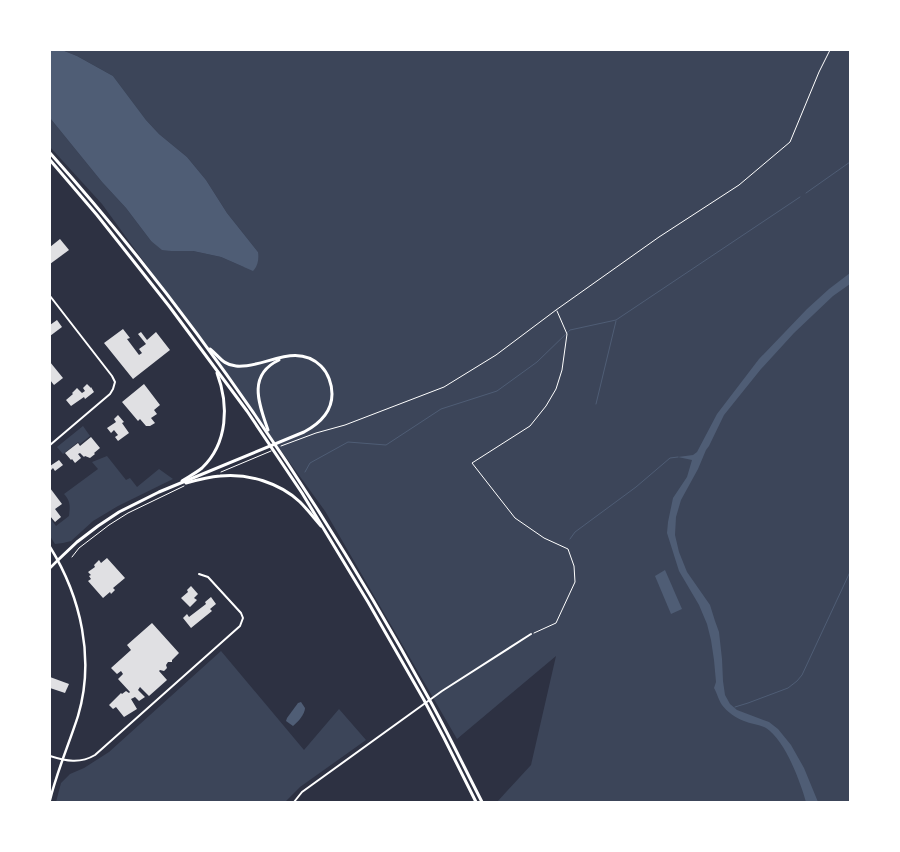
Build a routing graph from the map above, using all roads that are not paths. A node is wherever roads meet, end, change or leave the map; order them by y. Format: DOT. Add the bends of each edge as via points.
graph roads {
  1 [pos="50,153"];
  2 [pos="50,160"];
  3 [pos="50,296"];
  4 [pos="208,348"];
  5 [pos="286,356"];
  6 [pos="215,368"];
  7 [pos="270,436"];
  8 [pos="50,445"];
  9 [pos="173,486"];
  10 [pos="330,539"];
  11 [pos="50,547"];
  12 [pos="58,560"];
  13 [pos="50,568"];
  14 [pos="199,574"];
  15 [pos="531,634"];
  16 [pos="50,756"];
  17 [pos="62,760"];
  18 [pos="50,800"];
  19 [pos="294,802"];
  20 [pos="476,802"];
  21 [pos="482,802"];
  1 -- 4 [label="highway" via="115,229"];
  2 -- 6 [label="highway" via="134,261"];
  3 -- 8 [label="street" via="115,382 104,399"];
  4 -- 5 [label="highway" via="225,363 236,366"];
  4 -- 7 [label="highway"];
  5 -- 7 [label="highway" via="262,374 258,384 258,400"];
  5 -- 9 [label="highway" via="310,358 327,374 332,392 330,407 322,419 293,439"];
  6 -- 9 [label="highway" via="225,402 219,443 200,470"];
  6 -- 10 [label="highway"];
  7 -- 21 [label="highway" via="378,607 429,697"];
  9 -- 10 [label="highway" via="221,476 256,479 274,485 300,501"];
  9 -- 12 [label="highway" via="119,512"];
  10 -- 20 [label="highway" via="424,700"];
  11 -- 12 [label="street"];
  12 -- 13 [label="street"];
  12 -- 17 [label="street" via="77,607 85,662 78,716"];
  14 -- 17 [label="street" via="208,577 241,613 240,626 95,756 78,762"];
  15 -- 19 [label="street" via="417,708 302,792"];
  16 -- 17 [label="street"];
  17 -- 18 [label="street"];
}
